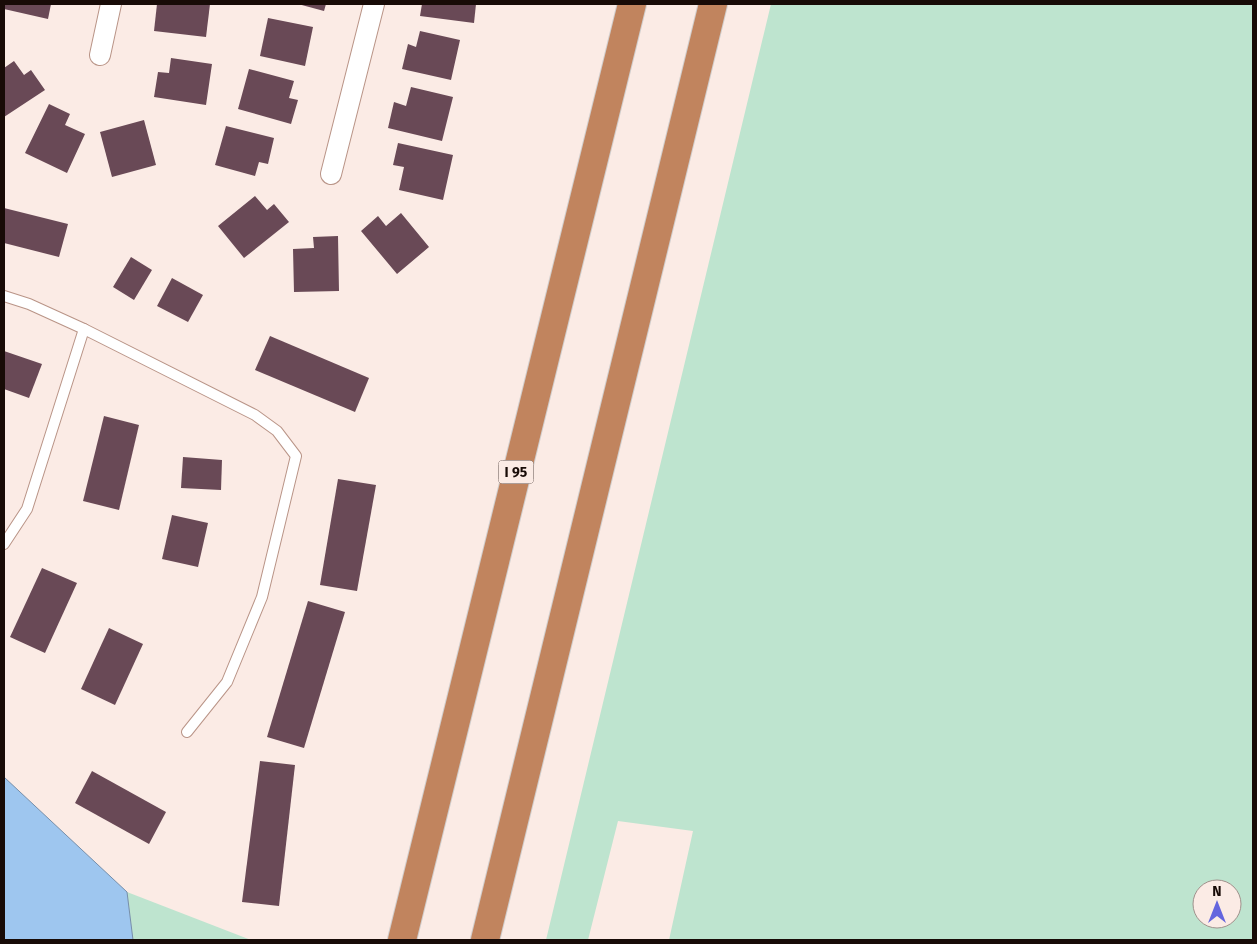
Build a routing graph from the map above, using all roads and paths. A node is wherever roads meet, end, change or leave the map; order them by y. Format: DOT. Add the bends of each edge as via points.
graph roads {
  1 [pos="111,4"];
  2 [pos="374,4"];
  3 [pos="632,4"];
  4 [pos="713,4"];
  5 [pos="100,55"];
  6 [pos="332,174"];
  7 [pos="4,296"];
  8 [pos="84,329"];
  9 [pos="4,544"];
  10 [pos="187,732"];
  11 [pos="402,940"];
  12 [pos="485,940"];
  1 -- 5 [label="street"];
  2 -- 6 [label="street"];
  3 -- 11 [label="highway, I 95"];
  4 -- 12 [label="highway"];
  7 -- 8 [label="lane" via="30,304"];
  8 -- 9 [label="lane" via="27,509"];
  8 -- 10 [label="lane" via="255,415 277,431 296,456 262,597 227,682"];
}
